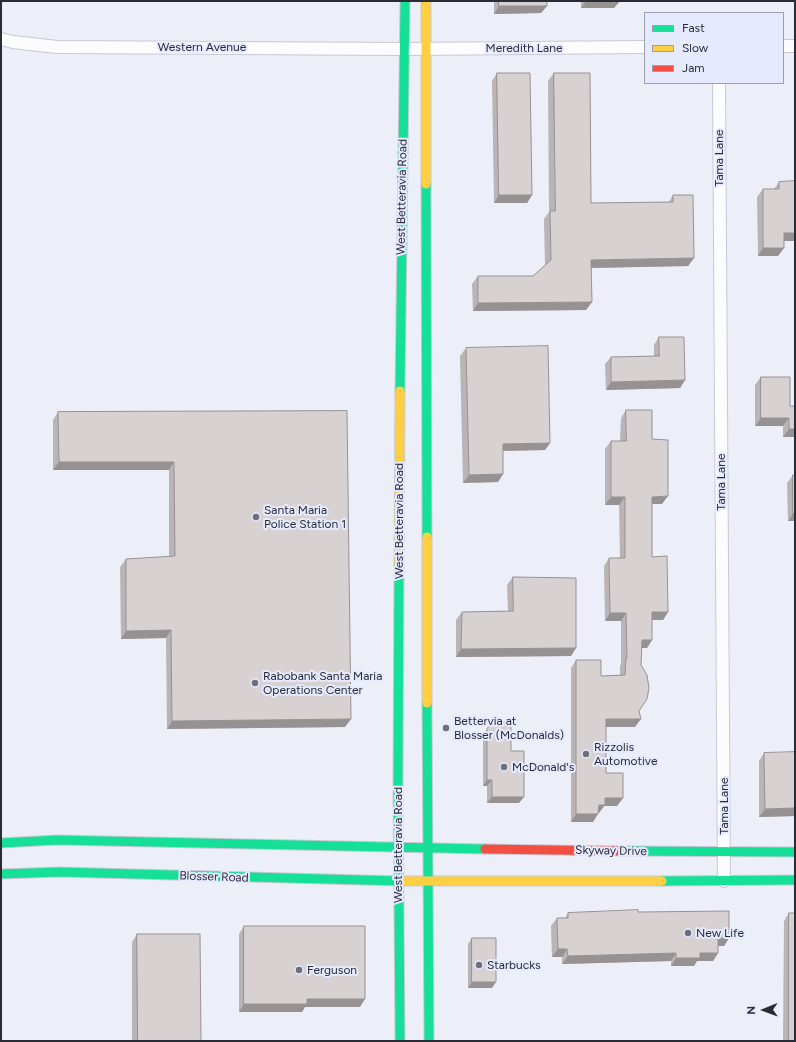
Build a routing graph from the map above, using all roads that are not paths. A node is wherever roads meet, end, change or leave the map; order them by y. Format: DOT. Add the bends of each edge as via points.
graph roads {
  1 [pos="405,1"];
  2 [pos="426,1"];
  3 [pos="1,38"];
  4 [pos="784,46"];
  5 [pos="795,46"];
  6 [pos="644,47"];
  7 [pos="426,48"];
  8 [pos="404,49"];
  9 [pos="719,84"];
  10 [pos="1,843"];
  11 [pos="397,848"];
  12 [pos="427,848"];
  13 [pos="724,852"];
  14 [pos="795,852"];
  15 [pos="1,874"];
  16 [pos="795,880"];
  17 [pos="724,881"];
  18 [pos="398,882"];
  19 [pos="427,882"];
  20 [pos="400,1041"];
  21 [pos="429,1041"];
  1 -- 8 [label="main road, West Betteravia Road"];
  2 -- 7 [label="main road, West Betteravia Road"];
  3 -- 8 [label="street, Western Avenue" via="13,42 57,47"];
  4 -- 5 [label="street"];
  6 -- 7 [label="street, Meredith Lane"];
  7 -- 8 [label="street, Meredith Lane"];
  7 -- 12 [label="main road, West Betteravia Road"];
  8 -- 11 [label="main road, West Betteravia Road"];
  9 -- 13 [label="street, Tama Lane"];
  10 -- 11 [label="main road" via="57,840"];
  11 -- 12 [label="main road"];
  11 -- 18 [label="main road, West Betteravia Road"];
  12 -- 13 [label="main road, Skyway Drive"];
  12 -- 19 [label="main road, West Betteravia Road"];
  13 -- 14 [label="main road, Skyway Drive"];
  13 -- 17 [label="street, Tama Lane"];
  15 -- 18 [label="main road, Blosser Road" via="59,872"];
  16 -- 17 [label="main road"];
  17 -- 19 [label="main road"];
  18 -- 19 [label="main road, Blosser Road"];
  18 -- 20 [label="main road, West Betteravia Road"];
  19 -- 21 [label="main road, West Betteravia Road"];
}
